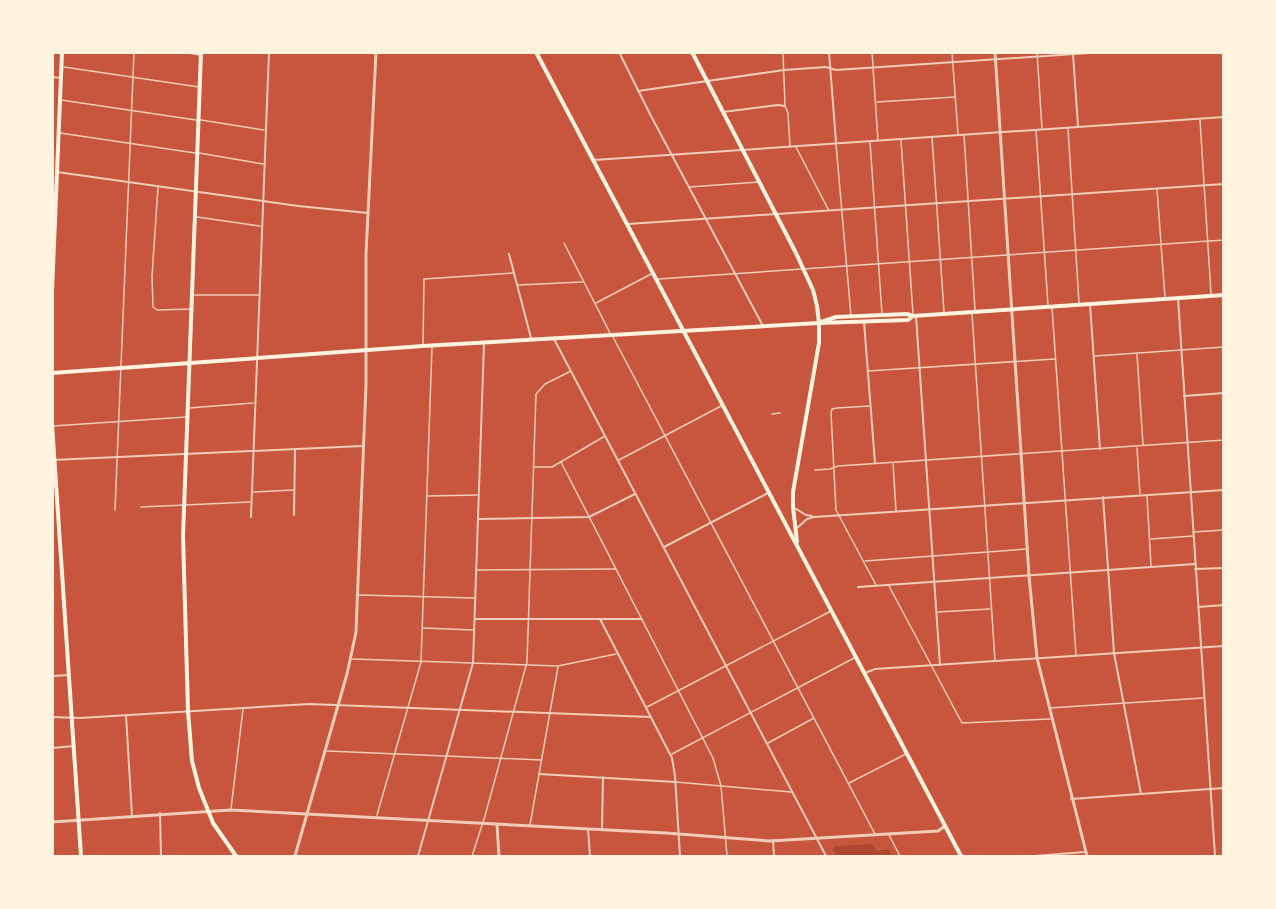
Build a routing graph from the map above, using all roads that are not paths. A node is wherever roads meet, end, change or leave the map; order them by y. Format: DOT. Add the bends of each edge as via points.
graph roads {
  1 [pos="62,52"];
  2 [pos="134,52"];
  3 [pos="182,52"];
  4 [pos="269,52"];
  5 [pos="376,52"];
  6 [pos="536,52"];
  7 [pos="619,52"];
  8 [pos="692,52"];
  9 [pos="783,52"];
  10 [pos="829,52"];
  11 [pos="872,52"];
  12 [pos="952,52"];
  13 [pos="994,52"];
  14 [pos="1104,52"];
  15 [pos="201,54"];
  16 [pos="1071,54"];
  17 [pos="1037,55"];
  18 [pos="995,60"];
  19 [pos="953,62"];
  20 [pos="62,67"];
  21 [pos="873,68"];
  22 [pos="830,69"];
  23 [pos="784,70"];
  24 [pos="52,77"];
  25 [pos="133,77"];
  26 [pos="61,78"];
  27 [pos="707,80"];
  28 [pos="200,87"];
  29 [pos="638,91"];
  30 [pos="955,97"];
  31 [pos="60,100"];
  32 [pos="876,102"];
  33 [pos="785,106"];
  34 [pos="132,110"];
  35 [pos="723,112"];
  36 [pos="1224,117"];
  37 [pos="1200,119"];
  38 [pos="198,120"];
  39 [pos="1078,126"];
  40 [pos="1068,127"];
  41 [pos="1036,129"];
  42 [pos="1042,129"];
  43 [pos="265,130"];
  44 [pos="1000,132"];
  45 [pos="59,133"];
  46 [pos="958,134"];
  47 [pos="963,134"];
  48 [pos="932,136"];
  49 [pos="901,139"];
  50 [pos="870,141"];
  51 [pos="878,141"];
  52 [pos="130,143"];
  53 [pos="836,143"];
  54 [pos="795,146"];
  55 [pos="790,147"];
  56 [pos="742,150"];
  57 [pos="197,153"];
  58 [pos="671,155"];
  59 [pos="594,160"];
  60 [pos="264,164"];
  61 [pos="57,172"];
  62 [pos="129,181"];
  63 [pos="759,182"];
  64 [pos="1224,184"];
  65 [pos="1204,185"];
  66 [pos="158,186"];
  67 [pos="688,187"];
  68 [pos="1157,188"];
  69 [pos="55,190"];
  70 [pos="195,191"];
  71 [pos="1072,194"];
  72 [pos="1041,196"];
  73 [pos="1004,199"];
  74 [pos="262,201"];
  75 [pos="968,201"];
  76 [pos="937,203"];
  77 [pos="906,205"];
  78 [pos="875,207"];
  79 [pos="843,210"];
  80 [pos="829,211"];
  81 [pos="368,213"];
  82 [pos="776,214"];
  83 [pos="194,217"];
  84 [pos="705,219"];
  85 [pos="628,224"];
  86 [pos="261,226"];
  87 [pos="1208,240"];
  88 [pos="1224,240"];
  89 [pos="564,243"];
  90 [pos="1161,243"];
  91 [pos="1075,250"];
  92 [pos="1044,252"];
  93 [pos="509,254"];
  94 [pos="1008,254"];
  95 [pos="972,256"];
  96 [pos="941,258"];
  97 [pos="910,261"];
  98 [pos="879,262"];
  99 [pos="848,265"];
  100 [pos="803,268"];
  101 [pos="514,273"];
  102 [pos="654,273"];
  103 [pos="734,273"];
  104 [pos="53,279"];
  105 [pos="657,279"];
  106 [pos="584,282"];
  107 [pos="517,285"];
  108 [pos="52,292"];
  109 [pos="191,295"];
  110 [pos="260,295"];
  111 [pos="1224,295"];
  112 [pos="1212,296"];
  113 [pos="1178,298"];
  114 [pos="1165,299"];
  115 [pos="595,303"];
  116 [pos="1090,304"];
  117 [pos="1080,305"];
  118 [pos="1050,307"];
  119 [pos="190,309"];
  120 [pos="1012,309"];
  121 [pos="974,312"];
  122 [pos="944,314"];
  123 [pos="882,315"];
  124 [pos="851,316"];
  125 [pos="915,316"];
  126 [pos="864,322"];
  127 [pos="819,323"];
  128 [pos="763,327"];
  129 [pos="685,331"];
  130 [pos="612,335"];
  131 [pos="554,339"];
  132 [pos="531,340"];
  133 [pos="484,343"];
  134 [pos="423,346"];
  135 [pos="432,346"];
  136 [pos="1224,347"];
  137 [pos="366,350"];
  138 [pos="1181,350"];
  139 [pos="1137,353"];
  140 [pos="1094,356"];
  141 [pos="1055,358"];
  142 [pos="256,359"];
  143 [pos="1015,362"];
  144 [pos="188,363"];
  145 [pos="975,365"];
  146 [pos="121,368"];
  147 [pos="920,369"];
  148 [pos="572,371"];
  149 [pos="867,372"];
  150 [pos="52,373"];
  151 [pos="1224,393"];
  152 [pos="1184,396"];
  153 [pos="254,404"];
  154 [pos="724,405"];
  155 [pos="871,406"];
  156 [pos="187,408"];
  157 [pos="780,413"];
  158 [pos="772,414"];
  159 [pos="186,417"];
  160 [pos="119,421"];
  161 [pos="53,425"];
  162 [pos="606,436"];
  163 [pos="665,436"];
  164 [pos="1224,440"];
  165 [pos="1187,443"];
  166 [pos="362,446"];
  167 [pos="1143,446"];
  168 [pos="1137,447"];
  169 [pos="1100,449"];
  170 [pos="295,450"];
  171 [pos="252,451"];
  172 [pos="1062,452"];
  173 [pos="1021,454"];
  174 [pos="185,455"];
  175 [pos="981,457"];
  176 [pos="117,458"];
  177 [pos="54,460"];
  178 [pos="618,460"];
  179 [pos="926,460"];
  180 [pos="561,462"];
  181 [pos="892,462"];
  182 [pos="875,464"];
  183 [pos="533,466"];
  184 [pos="834,467"];
  185 [pos="815,470"];
  186 [pos="54,488"];
  187 [pos="294,490"];
  188 [pos="1224,490"];
  189 [pos="251,492"];
  190 [pos="1190,492"];
  191 [pos="769,493"];
  192 [pos="636,494"];
  193 [pos="1147,494"];
  194 [pos="479,495"];
  195 [pos="1140,495"];
  196 [pos="427,496"];
  197 [pos="1103,497"];
  198 [pos="1065,499"];
  199 [pos="251,502"];
  200 [pos="1024,502"];
  201 [pos="183,505"];
  202 [pos="984,505"];
  203 [pos="141,507"];
  204 [pos="793,507"];
  205 [pos="929,509"];
  206 [pos="115,510"];
  207 [pos="896,511"];
  208 [pos="294,515"];
  209 [pos="839,515"];
  210 [pos="251,517"];
  211 [pos="589,517"];
  212 [pos="814,517"];
  213 [pos="479,519"];
  214 [pos="532,519"];
  215 [pos="712,523"];
  216 [pos="796,529"];
  217 [pos="1224,530"];
  218 [pos="1193,534"];
  219 [pos="1150,539"];
  220 [pos="797,543"];
  221 [pos="664,547"];
  222 [pos="1027,549"];
  223 [pos="987,552"];
  224 [pos="932,556"];
  225 [pos="864,561"];
  226 [pos="1195,564"];
  227 [pos="1151,567"];
  228 [pos="1224,567"];
  229 [pos="616,569"];
  230 [pos="1195,569"];
  231 [pos="476,570"];
  232 [pos="530,570"];
  233 [pos="1108,570"];
  234 [pos="1070,573"];
  235 [pos="1029,576"];
  236 [pos="989,579"];
  237 [pos="934,582"];
  238 [pos="889,585"];
  239 [pos="876,586"];
  240 [pos="858,587"];
  241 [pos="358,595"];
  242 [pos="424,597"];
  243 [pos="476,598"];
  244 [pos="1224,605"];
  245 [pos="1198,607"];
  246 [pos="991,609"];
  247 [pos="832,610"];
  248 [pos="936,612"];
  249 [pos="475,619"];
  250 [pos="529,619"];
  251 [pos="600,619"];
  252 [pos="642,619"];
  253 [pos="423,628"];
  254 [pos="475,630"];
  255 [pos="774,641"];
  256 [pos="1224,646"];
  257 [pos="1200,647"];
  258 [pos="618,653"];
  259 [pos="1114,653"];
  260 [pos="1077,656"];
  261 [pos="857,657"];
  262 [pos="1037,658"];
  263 [pos="351,659"];
  264 [pos="995,661"];
  265 [pos="421,662"];
  266 [pos="472,663"];
  267 [pos="940,664"];
  268 [pos="931,665"];
  269 [pos="526,666"];
  270 [pos="558,666"];
  271 [pos="726,666"];
  272 [pos="865,673"];
  273 [pos="69,675"];
  274 [pos="52,676"];
  275 [pos="798,687"];
  276 [pos="680,691"];
  277 [pos="1204,698"];
  278 [pos="1123,703"];
  279 [pos="339,705"];
  280 [pos="243,707"];
  281 [pos="407,708"];
  282 [pos="646,708"];
  283 [pos="1048,708"];
  284 [pos="460,710"];
  285 [pos="188,711"];
  286 [pos="514,712"];
  287 [pos="751,712"];
  288 [pos="550,714"];
  289 [pos="126,715"];
  290 [pos="52,717"];
  291 [pos="651,717"];
  292 [pos="72,718"];
  293 [pos="814,718"];
  294 [pos="1051,719"];
  295 [pos="704,737"];
  296 [pos="767,743"];
  297 [pos="74,746"];
  298 [pos="52,748"];
  299 [pos="326,751"];
  300 [pos="394,753"];
  301 [pos="907,753"];
  302 [pos="670,755"];
  303 [pos="447,756"];
  304 [pos="501,759"];
  305 [pos="542,760"];
  306 [pos="539,774"];
  307 [pos="603,777"];
  308 [pos="676,782"];
  309 [pos="848,783"];
  310 [pos="721,786"];
  311 [pos="1224,788"];
  312 [pos="1210,789"];
  313 [pos="793,792"];
  314 [pos="1141,794"];
  315 [pos="1071,799"];
  316 [pos="207,810"];
  317 [pos="231,810"];
  318 [pos="160,813"];
  319 [pos="308,815"];
  320 [pos="132,816"];
  321 [pos="376,818"];
  322 [pos="79,820"];
  323 [pos="429,821"];
  324 [pos="52,822"];
  325 [pos="482,824"];
  326 [pos="497,825"];
  327 [pos="945,826"];
  328 [pos="530,827"];
  329 [pos="588,829"];
  330 [pos="602,830"];
  331 [pos="679,834"];
  332 [pos="888,834"];
  333 [pos="875,835"];
  334 [pos="726,837"];
  335 [pos="817,838"];
  336 [pos="773,840"];
  337 [pos="1086,854"];
  338 [pos="81,856"];
  339 [pos="161,856"];
  340 [pos="236,856"];
  341 [pos="295,856"];
  342 [pos="417,856"];
  343 [pos="472,856"];
  344 [pos="499,856"];
  345 [pos="590,856"];
  346 [pos="680,856"];
  347 [pos="727,856"];
  348 [pos="774,856"];
  349 [pos="826,856"];
  350 [pos="900,856"];
  351 [pos="962,856"];
  352 [pos="1034,856"];
  353 [pos="1056,856"];
  354 [pos="1215,856"];
  1 -- 20 [label="main road"];
  2 -- 25 [label="lane"];
  3 -- 15 [label="lane"];
  4 -- 43 [label="street"];
  5 -- 81 [label="street"];
  6 -- 59 [label="main road"];
  7 -- 29 [label="street"];
  8 -- 27 [label="main road"];
  9 -- 23 [label="lane"];
  10 -- 22 [label="street"];
  11 -- 21 [label="lane"];
  12 -- 19 [label="lane"];
  13 -- 18 [label="street"];
  14 -- 16 [label="street"];
  15 -- 28 [label="main road"];
  16 -- 17 [label="street"];
  16 -- 39 [label="street"];
  17 -- 18 [label="street"];
  17 -- 42 [label="lane"];
  18 -- 19 [label="street"];
  18 -- 44 [label="street"];
  19 -- 21 [label="street"];
  19 -- 30 [label="lane"];
  20 -- 25 [label="lane"];
  20 -- 26 [label="main road"];
  21 -- 22 [label="street"];
  21 -- 32 [label="lane"];
  22 -- 23 [label="street"];
  22 -- 53 [label="street"];
  23 -- 27 [label="street"];
  23 -- 33 [label="lane"];
  24 -- 26 [label="street"];
  25 -- 28 [label="lane"];
  25 -- 34 [label="lane"];
  26 -- 31 [label="main road"];
  27 -- 29 [label="street"];
  27 -- 35 [label="main road"];
  28 -- 38 [label="main road"];
  29 -- 58 [label="street"];
  30 -- 32 [label="lane"];
  30 -- 46 [label="lane"];
  31 -- 34 [label="lane"];
  31 -- 45 [label="main road"];
  32 -- 51 [label="lane"];
  33 -- 35 [label="street"];
  33 -- 55 [label="lane"];
  34 -- 38 [label="lane"];
  34 -- 52 [label="lane"];
  35 -- 56 [label="main road"];
  36 -- 37 [label="street"];
  37 -- 39 [label="street"];
  37 -- 65 [label="lane"];
  38 -- 43 [label="lane"];
  38 -- 57 [label="main road"];
  39 -- 40 [label="street"];
  40 -- 42 [label="street"];
  40 -- 71 [label="lane"];
  41 -- 42 [label="street"];
  41 -- 44 [label="street"];
  41 -- 72 [label="lane"];
  43 -- 60 [label="street"];
  44 -- 47 [label="street"];
  44 -- 73 [label="street"];
  45 -- 52 [label="lane"];
  45 -- 61 [label="main road"];
  46 -- 47 [label="street"];
  46 -- 48 [label="street"];
  47 -- 75 [label="lane"];
  48 -- 49 [label="street"];
  48 -- 76 [label="lane"];
  49 -- 51 [label="street"];
  49 -- 77 [label="lane"];
  50 -- 51 [label="street"];
  50 -- 53 [label="street"];
  50 -- 78 [label="lane"];
  52 -- 57 [label="lane"];
  52 -- 62 [label="lane"];
  53 -- 54 [label="street"];
  53 -- 79 [label="lane"];
  54 -- 55 [label="street"];
  54 -- 80 [label="lane"];
  55 -- 56 [label="street"];
  56 -- 58 [label="street"];
  56 -- 63 [label="main road"];
  57 -- 60 [label="lane"];
  57 -- 70 [label="main road"];
  58 -- 59 [label="street"];
  58 -- 67 [label="street"];
  59 -- 85 [label="main road"];
  60 -- 74 [label="street"];
  61 -- 62 [label="street"];
  61 -- 69 [label="main road"];
  62 -- 66 [label="street"];
  62 -- 146 [label="lane"];
  63 -- 67 [label="lane"];
  63 -- 82 [label="main road"];
  64 -- 65 [label="street"];
  65 -- 68 [label="street"];
  65 -- 87 [label="lane"];
  66 -- 70 [label="street"];
  66 -- 119 [label="lane" via="152,302 157,310"];
  67 -- 84 [label="street"];
  68 -- 71 [label="street"];
  68 -- 90 [label="lane"];
  69 -- 104 [label="main road"];
  70 -- 74 [label="street"];
  70 -- 83 [label="main road"];
  71 -- 72 [label="street"];
  71 -- 91 [label="lane"];
  72 -- 73 [label="street"];
  72 -- 92 [label="lane"];
  73 -- 75 [label="street"];
  73 -- 94 [label="street"];
  74 -- 81 [label="street"];
  74 -- 86 [label="street"];
  75 -- 76 [label="street"];
  75 -- 95 [label="lane"];
  76 -- 77 [label="street"];
  76 -- 96 [label="lane"];
  77 -- 78 [label="street"];
  77 -- 97 [label="lane"];
  78 -- 79 [label="street"];
  78 -- 98 [label="lane"];
  79 -- 80 [label="street"];
  79 -- 99 [label="lane"];
  80 -- 82 [label="street"];
  81 -- 137 [label="street"];
  82 -- 84 [label="street"];
  82 -- 100 [label="main road"];
  83 -- 86 [label="lane"];
  83 -- 109 [label="main road"];
  84 -- 85 [label="street"];
  84 -- 103 [label="street"];
  85 -- 102 [label="main road"];
  86 -- 110 [label="street"];
  87 -- 88 [label="lane"];
  87 -- 90 [label="lane"];
  87 -- 112 [label="lane"];
  89 -- 106 [label="lane"];
  90 -- 91 [label="lane"];
  90 -- 114 [label="lane"];
  91 -- 92 [label="lane"];
  91 -- 117 [label="lane"];
  92 -- 94 [label="lane"];
  92 -- 118 [label="lane"];
  93 -- 101 [label="street"];
  94 -- 95 [label="lane"];
  94 -- 120 [label="street"];
  95 -- 96 [label="lane"];
  95 -- 121 [label="lane"];
  96 -- 97 [label="lane"];
  96 -- 122 [label="lane"];
  97 -- 98 [label="lane"];
  97 -- 125 [label="lane"];
  98 -- 99 [label="lane"];
  98 -- 123 [label="lane"];
  99 -- 100 [label="lane"];
  99 -- 124 [label="lane"];
  100 -- 103 [label="lane"];
  100 -- 127 [label="main road"];
  101 -- 107 [label="street"];
  101 -- 134 [label="lane" via="424,279"];
  102 -- 105 [label="main road"];
  102 -- 115 [label="lane"];
  103 -- 105 [label="lane"];
  103 -- 128 [label="street"];
  104 -- 108 [label="main road"];
  105 -- 129 [label="main road"];
  106 -- 107 [label="lane"];
  106 -- 115 [label="lane"];
  107 -- 132 [label="street"];
  109 -- 110 [label="lane"];
  109 -- 119 [label="main road"];
  110 -- 142 [label="street"];
  111 -- 112 [label="main road"];
  112 -- 113 [label="main road"];
  113 -- 114 [label="main road"];
  113 -- 138 [label="street"];
  114 -- 116 [label="main road"];
  115 -- 130 [label="lane"];
  116 -- 117 [label="main road"];
  116 -- 140 [label="street"];
  117 -- 118 [label="main road"];
  118 -- 120 [label="main road"];
  118 -- 141 [label="lane"];
  119 -- 144 [label="main road"];
  120 -- 121 [label="main road"];
  120 -- 143 [label="street"];
  121 -- 122 [label="main road"];
  121 -- 145 [label="lane"];
  122 -- 125 [label="main road"];
  123 -- 124 [label="main road"];
  123 -- 125 [label="main road"];
  124 -- 127 [label="main road"];
  125 -- 126 [label="main road" via="908,320"];
  125 -- 147 [label="street"];
  126 -- 127 [label="main road"];
  126 -- 149 [label="street"];
  127 -- 128 [label="main road"];
  127 -- 204 [label="main road"];
  128 -- 129 [label="main road"];
  129 -- 130 [label="main road"];
  129 -- 154 [label="main road"];
  130 -- 131 [label="main road"];
  130 -- 163 [label="lane"];
  131 -- 132 [label="main road"];
  131 -- 148 [label="street"];
  132 -- 133 [label="main road"];
  133 -- 135 [label="main road"];
  133 -- 194 [label="street"];
  134 -- 135 [label="main road"];
  134 -- 137 [label="main road"];
  135 -- 196 [label="lane"];
  136 -- 138 [label="lane"];
  137 -- 142 [label="main road"];
  137 -- 166 [label="street"];
  138 -- 139 [label="lane"];
  138 -- 152 [label="street"];
  139 -- 140 [label="lane"];
  139 -- 167 [label="lane"];
  140 -- 169 [label="street"];
  141 -- 143 [label="lane"];
  141 -- 172 [label="lane"];
  142 -- 144 [label="main road"];
  142 -- 153 [label="street"];
  143 -- 145 [label="lane"];
  143 -- 173 [label="street"];
  144 -- 146 [label="main road"];
  144 -- 156 [label="main road"];
  145 -- 147 [label="lane"];
  145 -- 175 [label="lane"];
  146 -- 150 [label="main road"];
  146 -- 160 [label="lane"];
  147 -- 149 [label="lane"];
  147 -- 179 [label="street"];
  148 -- 162 [label="street"];
  148 -- 183 [label="lane" via="545,384 536,394"];
  149 -- 155 [label="street"];
  151 -- 152 [label="street"];
  152 -- 165 [label="street"];
  153 -- 156 [label="lane"];
  153 -- 171 [label="street"];
  154 -- 163 [label="lane"];
  154 -- 191 [label="main road"];
  155 -- 182 [label="street"];
  155 -- 184 [label="lane" via="832,409"];
  156 -- 159 [label="main road"];
  157 -- 158 [label="lane"];
  159 -- 160 [label="lane"];
  159 -- 174 [label="main road"];
  160 -- 161 [label="lane"];
  160 -- 176 [label="lane"];
  161 -- 177 [label="main road"];
  162 -- 178 [label="street"];
  162 -- 180 [label="lane"];
  163 -- 178 [label="lane"];
  163 -- 215 [label="lane"];
  164 -- 165 [label="lane"];
  165 -- 167 [label="lane"];
  165 -- 190 [label="street"];
  166 -- 170 [label="street"];
  166 -- 241 [label="street"];
  167 -- 168 [label="lane"];
  168 -- 169 [label="lane"];
  168 -- 195 [label="lane"];
  169 -- 172 [label="lane"];
  170 -- 171 [label="street"];
  170 -- 187 [label="street"];
  171 -- 174 [label="street"];
  171 -- 189 [label="street"];
  172 -- 173 [label="lane"];
  172 -- 198 [label="lane"];
  173 -- 175 [label="lane"];
  173 -- 200 [label="street"];
  174 -- 176 [label="street"];
  174 -- 201 [label="main road"];
  175 -- 179 [label="lane"];
  175 -- 202 [label="lane"];
  176 -- 177 [label="street"];
  176 -- 206 [label="lane"];
  177 -- 186 [label="main road"];
  178 -- 192 [label="street"];
  179 -- 181 [label="lane"];
  179 -- 205 [label="street"];
  180 -- 183 [label="lane" via="548,467"];
  180 -- 211 [label="lane"];
  181 -- 182 [label="lane"];
  181 -- 207 [label="lane"];
  182 -- 184 [label="lane"];
  183 -- 214 [label="lane"];
  184 -- 185 [label="lane"];
  184 -- 209 [label="lane"];
  186 -- 273 [label="main road"];
  187 -- 189 [label="lane"];
  187 -- 208 [label="street"];
  188 -- 190 [label="street"];
  189 -- 199 [label="street"];
  190 -- 193 [label="street"];
  190 -- 218 [label="street"];
  191 -- 215 [label="street"];
  191 -- 220 [label="main road"];
  192 -- 211 [label="street"];
  192 -- 221 [label="street"];
  193 -- 195 [label="street"];
  193 -- 219 [label="lane"];
  194 -- 196 [label="lane"];
  194 -- 213 [label="street"];
  195 -- 197 [label="street"];
  196 -- 242 [label="lane"];
  197 -- 198 [label="street"];
  197 -- 233 [label="street"];
  198 -- 200 [label="street"];
  198 -- 234 [label="lane"];
  199 -- 201 [label="lane"];
  199 -- 210 [label="street"];
  200 -- 202 [label="street"];
  200 -- 222 [label="street"];
  201 -- 203 [label="lane"];
  201 -- 285 [label="main road"];
  202 -- 205 [label="street"];
  202 -- 223 [label="lane"];
  204 -- 212 [label="street"];
  204 -- 216 [label="main road"];
  205 -- 207 [label="street"];
  205 -- 224 [label="street"];
  207 -- 209 [label="street"];
  209 -- 212 [label="street"];
  209 -- 225 [label="lane"];
  211 -- 214 [label="street"];
  211 -- 229 [label="lane"];
  212 -- 216 [label="street"];
  213 -- 214 [label="street"];
  213 -- 231 [label="street"];
  214 -- 232 [label="lane"];
  215 -- 221 [label="street"];
  215 -- 255 [label="lane"];
  216 -- 220 [label="main road"];
  217 -- 218 [label="lane"];
  218 -- 219 [label="lane"];
  218 -- 226 [label="street"];
  219 -- 227 [label="lane"];
  220 -- 247 [label="main road"];
  221 -- 271 [label="street"];
  222 -- 223 [label="lane"];
  222 -- 235 [label="street"];
  223 -- 224 [label="lane"];
  223 -- 236 [label="lane"];
  224 -- 225 [label="lane"];
  224 -- 237 [label="street"];
  225 -- 239 [label="lane"];
  226 -- 227 [label="street"];
  226 -- 230 [label="street"];
  227 -- 233 [label="street"];
  228 -- 230 [label="street"];
  229 -- 232 [label="lane"];
  229 -- 252 [label="lane"];
  230 -- 245 [label="street"];
  231 -- 232 [label="lane"];
  231 -- 243 [label="street"];
  232 -- 250 [label="lane"];
  233 -- 234 [label="street"];
  233 -- 259 [label="street"];
  234 -- 235 [label="street"];
  234 -- 260 [label="lane"];
  235 -- 236 [label="street"];
  235 -- 262 [label="street"];
  236 -- 237 [label="street"];
  236 -- 246 [label="lane"];
  237 -- 238 [label="street"];
  237 -- 248 [label="street"];
  238 -- 239 [label="street"];
  238 -- 268 [label="lane"];
  239 -- 240 [label="street"];
  241 -- 242 [label="lane"];
  241 -- 263 [label="street"];
  242 -- 243 [label="lane"];
  242 -- 253 [label="lane"];
  243 -- 249 [label="street"];
  244 -- 245 [label="street"];
  245 -- 257 [label="street"];
  246 -- 248 [label="lane"];
  246 -- 264 [label="lane"];
  247 -- 255 [label="lane"];
  247 -- 261 [label="main road"];
  248 -- 267 [label="street"];
  249 -- 250 [label="street"];
  249 -- 254 [label="street"];
  250 -- 251 [label="street"];
  250 -- 269 [label="lane"];
  251 -- 252 [label="street"];
  251 -- 258 [label="street"];
  252 -- 276 [label="lane"];
  253 -- 254 [label="lane"];
  253 -- 265 [label="lane"];
  254 -- 266 [label="street"];
  255 -- 271 [label="lane"];
  255 -- 275 [label="lane"];
  256 -- 257 [label="street"];
  257 -- 259 [label="street"];
  257 -- 277 [label="street"];
  258 -- 270 [label="lane"];
  258 -- 282 [label="street"];
  259 -- 260 [label="street"];
  259 -- 278 [label="street"];
  260 -- 262 [label="street"];
  261 -- 272 [label="main road"];
  261 -- 275 [label="lane"];
  262 -- 264 [label="street"];
  262 -- 283 [label="street"];
  263 -- 265 [label="lane"];
  263 -- 279 [label="street"];
  264 -- 267 [label="street"];
  265 -- 266 [label="lane"];
  265 -- 281 [label="lane"];
  266 -- 269 [label="lane"];
  266 -- 284 [label="street"];
  267 -- 268 [label="street"];
  268 -- 272 [label="street"];
  268 -- 294 [label="lane" via="962,723"];
  269 -- 270 [label="lane"];
  269 -- 286 [label="lane"];
  270 -- 288 [label="lane"];
  271 -- 276 [label="lane"];
  271 -- 287 [label="street"];
  272 -- 301 [label="main road"];
  273 -- 274 [label="street"];
  273 -- 292 [label="main road"];
  275 -- 287 [label="lane"];
  275 -- 293 [label="lane"];
  276 -- 282 [label="lane"];
  276 -- 295 [label="lane"];
  277 -- 278 [label="lane"];
  277 -- 312 [label="street"];
  278 -- 283 [label="lane"];
  278 -- 314 [label="street"];
  279 -- 280 [label="street"];
  279 -- 281 [label="street"];
  279 -- 299 [label="street"];
  280 -- 285 [label="street"];
  280 -- 317 [label="lane"];
  281 -- 284 [label="street"];
  281 -- 300 [label="lane"];
  282 -- 291 [label="street"];
  283 -- 294 [label="street"];
  284 -- 286 [label="street"];
  284 -- 303 [label="street"];
  285 -- 289 [label="street"];
  285 -- 316 [label="main road" via="192,761"];
  286 -- 288 [label="street"];
  286 -- 304 [label="lane"];
  287 -- 295 [label="lane"];
  287 -- 296 [label="street"];
  288 -- 291 [label="street"];
  288 -- 305 [label="lane"];
  289 -- 292 [label="street"];
  289 -- 320 [label="street"];
  290 -- 292 [label="street"];
  291 -- 302 [label="street"];
  292 -- 297 [label="main road"];
  293 -- 296 [label="lane"];
  293 -- 309 [label="lane"];
  294 -- 315 [label="street"];
  295 -- 302 [label="lane"];
  295 -- 310 [label="lane"];
  296 -- 313 [label="street"];
  297 -- 298 [label="street"];
  297 -- 322 [label="main road"];
  299 -- 300 [label="lane"];
  299 -- 319 [label="street"];
  300 -- 303 [label="lane"];
  300 -- 321 [label="lane"];
  301 -- 309 [label="lane"];
  301 -- 327 [label="main road"];
  302 -- 308 [label="street"];
  303 -- 304 [label="lane"];
  303 -- 323 [label="street"];
  304 -- 305 [label="lane"];
  304 -- 325 [label="lane"];
  305 -- 306 [label="lane"];
  306 -- 307 [label="street"];
  306 -- 328 [label="lane"];
  307 -- 308 [label="street"];
  307 -- 330 [label="street"];
  308 -- 310 [label="lane"];
  308 -- 331 [label="street"];
  309 -- 333 [label="lane"];
  310 -- 313 [label="lane"];
  310 -- 334 [label="lane"];
  311 -- 312 [label="street"];
  312 -- 314 [label="street"];
  312 -- 354 [label="street"];
  313 -- 335 [label="street"];
  314 -- 315 [label="street"];
  315 -- 337 [label="street"];
  316 -- 317 [label="street"];
  316 -- 318 [label="street"];
  316 -- 340 [label="main road"];
  317 -- 319 [label="street"];
  318 -- 320 [label="street"];
  318 -- 339 [label="street"];
  319 -- 321 [label="street"];
  319 -- 341 [label="street"];
  320 -- 322 [label="street"];
  321 -- 323 [label="street"];
  322 -- 324 [label="street"];
  322 -- 338 [label="main road"];
  323 -- 325 [label="street"];
  323 -- 342 [label="street"];
  325 -- 326 [label="street"];
  325 -- 343 [label="lane"];
  326 -- 328 [label="street"];
  326 -- 344 [label="street"];
  327 -- 332 [label="street" via="938,831"];
  327 -- 351 [label="main road"];
  328 -- 329 [label="street"];
  329 -- 330 [label="street"];
  329 -- 345 [label="street"];
  330 -- 331 [label="street"];
  331 -- 334 [label="street"];
  331 -- 346 [label="street"];
  332 -- 333 [label="street"];
  332 -- 350 [label="lane"];
  333 -- 335 [label="street"];
  334 -- 336 [label="street"];
  334 -- 347 [label="lane"];
  335 -- 336 [label="street"];
  335 -- 349 [label="street"];
  336 -- 348 [label="street"];
  337 -- 353 [label="street"];
  352 -- 353 [label="street"];
}
